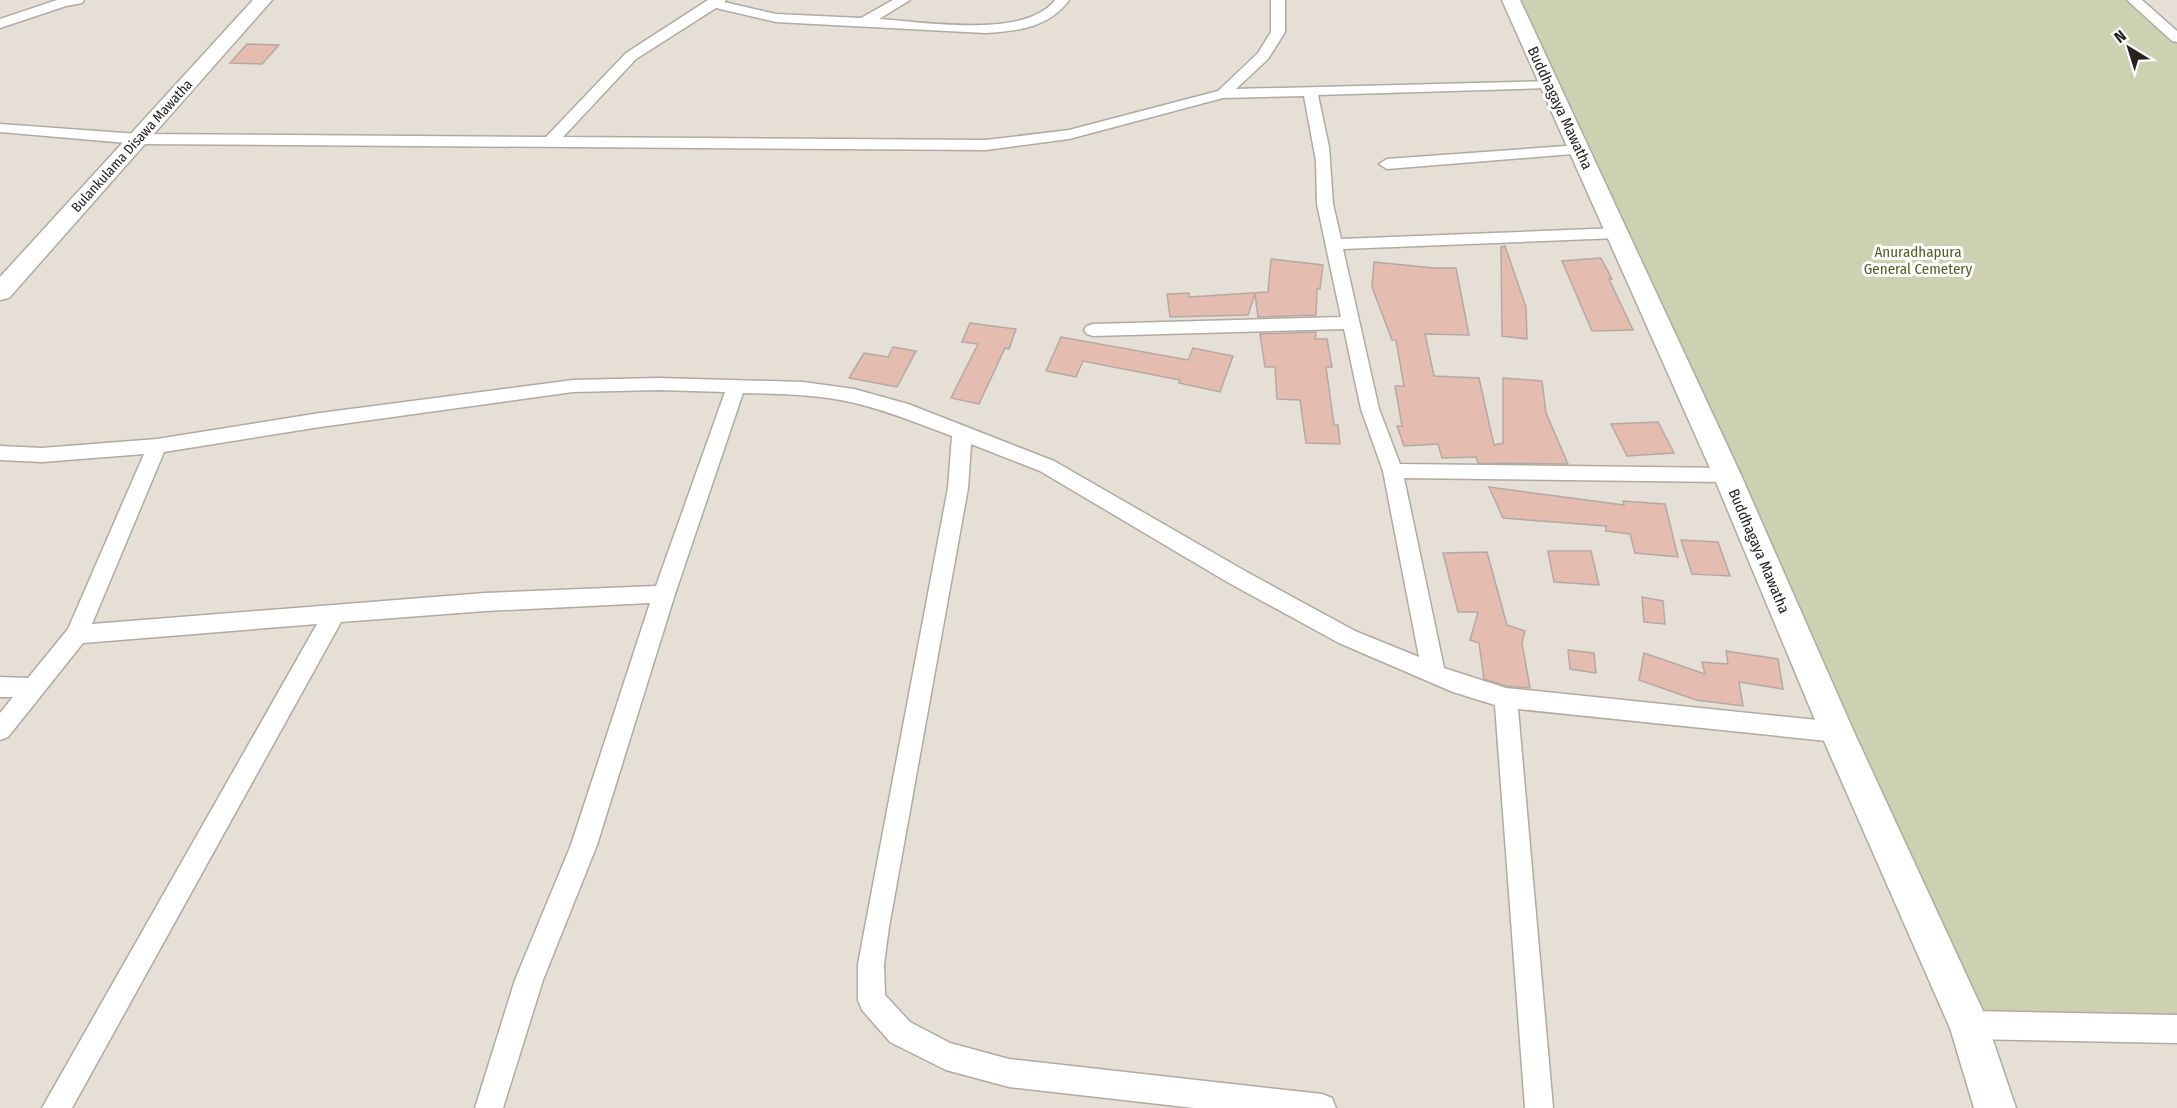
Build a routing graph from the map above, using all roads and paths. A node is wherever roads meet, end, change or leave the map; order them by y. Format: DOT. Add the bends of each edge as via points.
graph roads {
  1 [pos="76,0"];
  2 [pos="263,0"];
  3 [pos="903,0"];
  4 [pos="1062,0"];
  5 [pos="1278,0"];
  6 [pos="1511,0"];
  7 [pos="2134,0"];
  8 [pos="716,2"];
  9 [pos="863,22"];
  10 [pos="0,24"];
  11 [pos="2177,38"];
  12 [pos="1549,84"];
  13 [pos="1310,90"];
  14 [pos="1223,94"];
  15 [pos="0,128"];
  16 [pos="138,139"];
  17 [pos="552,140"];
  18 [pos="1580,150"];
  19 [pos="1387,164"];
  20 [pos="1618,233"];
  21 [pos="1334,244"];
  22 [pos="0,292"];
  23 [pos="1351,323"];
  24 [pos="1093,330"];
  25 [pos="736,387"];
  26 [pos="962,432"];
  27 [pos="157,446"];
  28 [pos="0,453"];
  29 [pos="1393,471"];
  30 [pos="1726,475"];
  31 [pos="664,594"];
  32 [pos="333,614"];
  33 [pos="77,634"];
  34 [pos="1434,674"];
  35 [pos="0,687"];
  36 [pos="33,688"];
  37 [pos="1506,698"];
  38 [pos="0,730"];
  39 [pos="1837,732"];
  40 [pos="1970,1025"];
  41 [pos="2177,1029"];
  42 [pos="56,1108"];
  43 [pos="489,1108"];
  44 [pos="1322,1108"];
  45 [pos="1539,1108"];
  46 [pos="1995,1108"];
  1 -- 10 [label="street"];
  2 -- 16 [label="main road, Bulankulama Disawa Mawatha"];
  3 -- 9 [label="street"];
  4 -- 9 [label="street" via="1055,12 1018,26 985,29"];
  5 -- 14 [label="street" via="1278,32 1263,56"];
  6 -- 12 [label="main road, Buddhagaya Mawatha"];
  7 -- 11 [label="street"];
  8 -- 9 [label="street" via="776,18"];
  8 -- 17 [label="street" via="631,56"];
  12 -- 13 [label="street"];
  12 -- 18 [label="main road, Buddhagaya Mawatha"];
  13 -- 14 [label="street"];
  13 -- 21 [label="street" via="1323,145 1325,204"];
  14 -- 17 [label="street" via="1069,135 986,146"];
  15 -- 16 [label="street"];
  16 -- 17 [label="street"];
  16 -- 22 [label="main road, Bulankulama Disawa Mawatha"];
  18 -- 19 [label="street"];
  18 -- 20 [label="main road, Buddhagaya Mawatha"];
  20 -- 21 [label="street"];
  20 -- 30 [label="main road, Buddhagaya Mawatha"];
  21 -- 23 [label="street"];
  23 -- 24 [label="street"];
  23 -- 29 [label="street" via="1370,409"];
  25 -- 26 [label="street" via="803,388 854,396"];
  25 -- 27 [label="street" via="573,386"];
  25 -- 31 [label="street"];
  26 -- 34 [label="street" via="1047,466 1347,637"];
  26 -- 44 [label="street" via="958,488 876,927 872,1000 900,1032 946,1056 1009,1073"];
  27 -- 28 [label="street"];
  27 -- 33 [label="street"];
  29 -- 30 [label="street"];
  29 -- 34 [label="street"];
  30 -- 39 [label="main road, Buddhagaya Mawatha"];
  31 -- 32 [label="street"];
  31 -- 43 [label="street" via="584,845 529,980"];
  32 -- 33 [label="street"];
  32 -- 42 [label="street"];
  33 -- 36 [label="street"];
  34 -- 37 [label="street"];
  35 -- 36 [label="street"];
  36 -- 38 [label="street"];
  37 -- 39 [label="street"];
  37 -- 45 [label="street"];
  39 -- 40 [label="main road, Buddhagaya Mawatha"];
  40 -- 41 [label="street"];
  40 -- 46 [label="main road, Buddhagaya Mawatha"];
}
